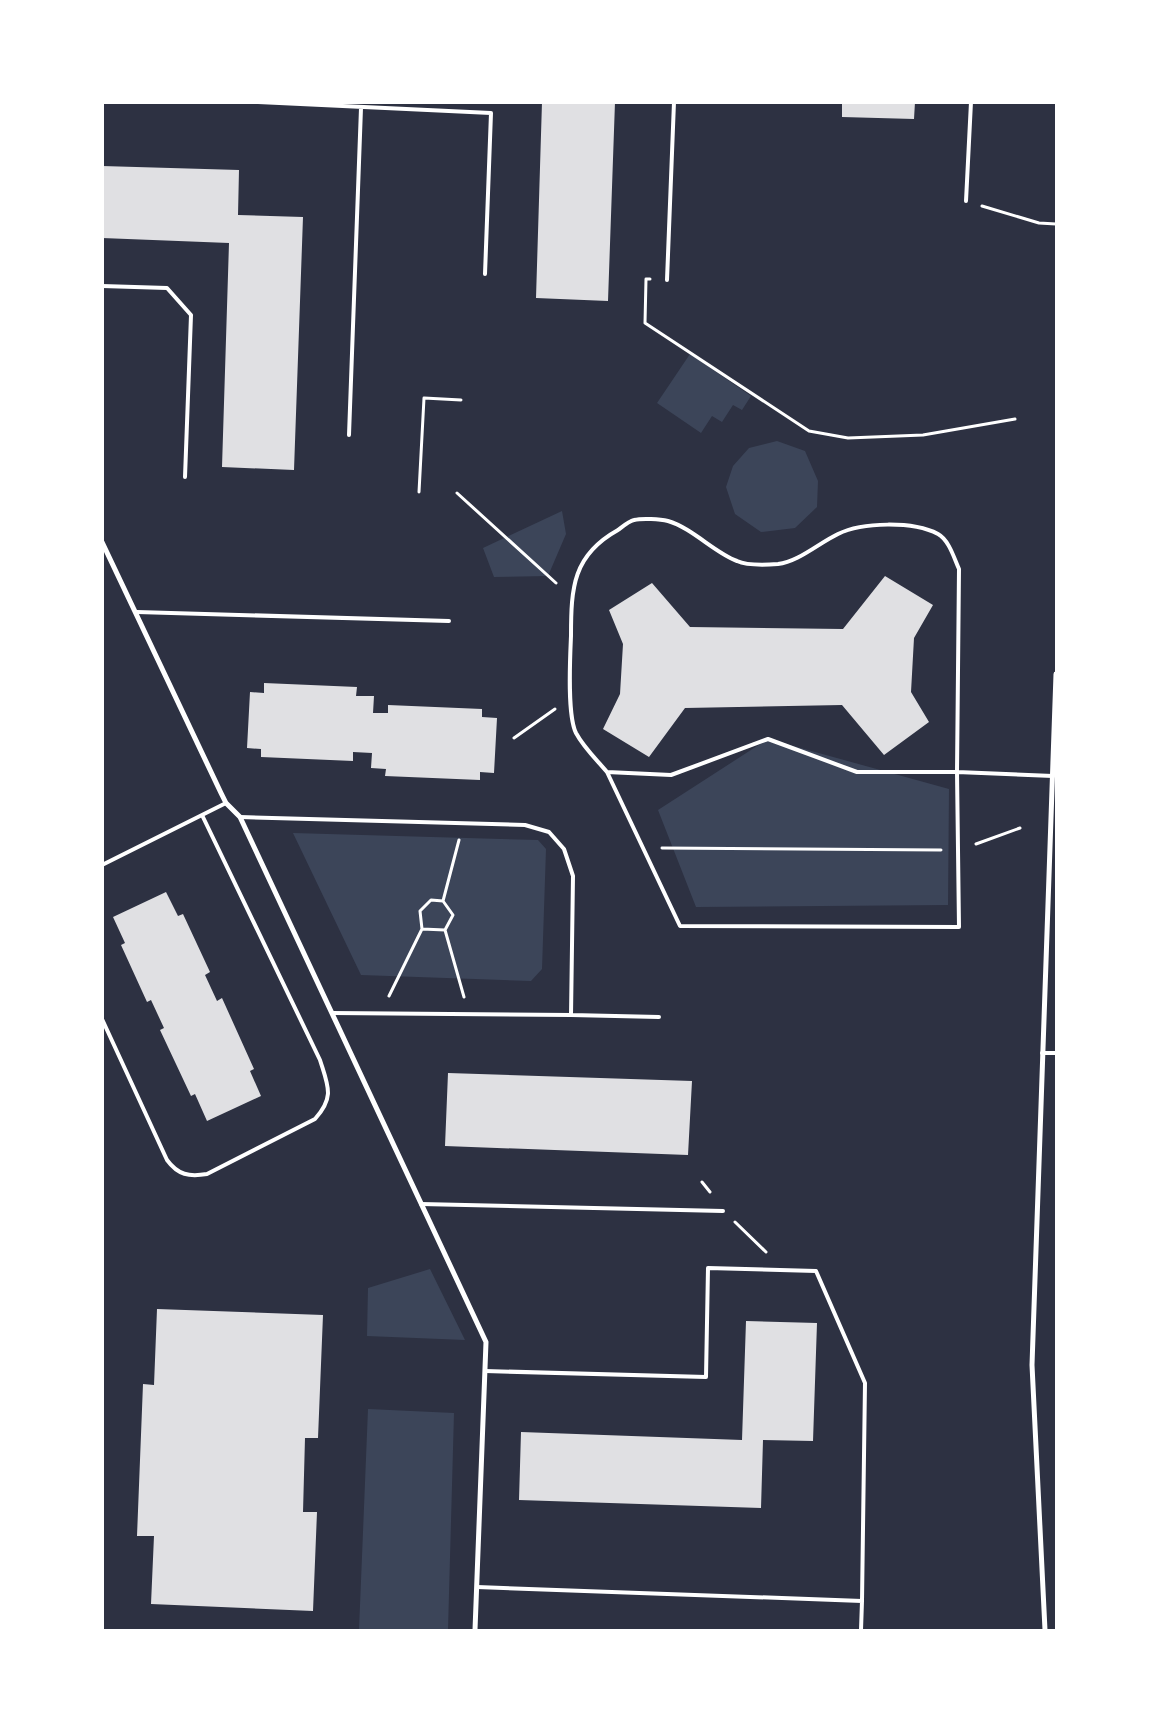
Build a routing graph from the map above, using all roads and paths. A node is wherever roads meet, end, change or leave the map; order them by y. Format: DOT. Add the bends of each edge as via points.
graph roads {
  1 [pos="258,102"];
  2 [pos="674,102"];
  3 [pos="971,102"];
  4 [pos="361,108"];
  5 [pos="966,201"];
  6 [pos="1056,224"];
  7 [pos="485,274"];
  8 [pos="667,280"];
  9 [pos="102,286"];
  10 [pos="461,400"];
  11 [pos="1015,418"];
  12 [pos="349,435"];
  13 [pos="185,477"];
  14 [pos="419,492"];
  15 [pos="457,493"];
  16 [pos="102,542"];
  17 [pos="573,599"];
  18 [pos="137,612"];
  19 [pos="449,621"];
  20 [pos="1056,674"];
  21 [pos="571,697"];
  22 [pos="514,738"];
  23 [pos="607,772"];
  24 [pos="957,772"];
  25 [pos="1053,776"];
  26 [pos="226,803"];
  27 [pos="202,815"];
  28 [pos="240,817"];
  29 [pos="466,824"];
  30 [pos="1020,828"];
  31 [pos="643,848"];
  32 [pos="958,850"];
  33 [pos="102,865"];
  34 [pos="443,901"];
  35 [pos="422,930"];
  36 [pos="445,930"];
  37 [pos="332,1013"];
  38 [pos="382,1014"];
  39 [pos="470,1014"];
  40 [pos="571,1015"];
  41 [pos="660,1017"];
  42 [pos="102,1019"];
  43 [pos="1042,1053"];
  44 [pos="1056,1053"];
  45 [pos="702,1182"];
  46 [pos="421,1204"];
  47 [pos="723,1210"];
  48 [pos="785,1270"];
  49 [pos="485,1371"];
  50 [pos="477,1587"];
  51 [pos="862,1601"];
  52 [pos="475,1630"];
  53 [pos="860,1630"];
  54 [pos="1045,1630"];
  1 -- 4 [label="lane"];
  2 -- 8 [label="lane"];
  3 -- 5 [label="lane"];
  4 -- 7 [label="lane" via="491,113"];
  4 -- 12 [label="lane"];
  5 -- 6 [label="path"];
  8 -- 11 [label="path" via="646,279 645,323 809,431 848,438 924,435"];
  9 -- 13 [label="lane" via="167,288 191,315"];
  10 -- 14 [label="path" via="424,398"];
  15 -- 17 [label="path"];
  16 -- 18 [label="street"];
  17 -- 21 [label="lane"];
  17 -- 24 [label="lane" via="575,580 585,557 599,540 634,520 668,521 704,539 736,561 756,564 780,564 797,559 840,532 883,524 939,534 950,548 959,569"];
  18 -- 19 [label="lane"];
  18 -- 26 [label="street"];
  20 -- 25 [label="street"];
  21 -- 22 [label="path"];
  21 -- 23 [label="lane" via="576,732"];
  23 -- 24 [label="lane" via="672,775 768,739 857,772"];
  23 -- 31 [label="lane"];
  24 -- 25 [label="lane"];
  24 -- 32 [label="lane"];
  25 -- 43 [label="street"];
  26 -- 27 [label="lane"];
  26 -- 28 [label="street"];
  27 -- 33 [label="lane"];
  27 -- 42 [label="lane" via="320,1060 330,1090 325,1108 315,1119 207,1174 191,1177 183,1174 167,1160"];
  28 -- 29 [label="lane"];
  28 -- 37 [label="street"];
  29 -- 34 [label="path"];
  29 -- 40 [label="lane" via="525,825 549,832 564,849 573,876"];
  30 -- 32 [label="path"];
  31 -- 32 [label="path"];
  31 -- 32 [label="lane" via="680,926 959,927"];
  34 -- 35 [label="path" via="430,900 420,911"];
  34 -- 36 [label="path" via="453,916"];
  35 -- 36 [label="path"];
  35 -- 38 [label="path"];
  36 -- 39 [label="path"];
  37 -- 38 [label="lane"];
  37 -- 46 [label="street"];
  38 -- 39 [label="lane"];
  39 -- 40 [label="lane"];
  40 -- 41 [label="lane"];
  43 -- 44 [label="lane"];
  43 -- 54 [label="street" via="1032,1365"];
  45 -- 47 [label="path"];
  46 -- 47 [label="lane"];
  46 -- 49 [label="street" via="486,1342"];
  47 -- 48 [label="path"];
  48 -- 49 [label="lane" via="708,1268 706,1377"];
  48 -- 51 [label="lane" via="816,1271 865,1383"];
  49 -- 50 [label="street"];
  50 -- 51 [label="lane"];
  50 -- 52 [label="street"];
  51 -- 53 [label="lane"];
}
